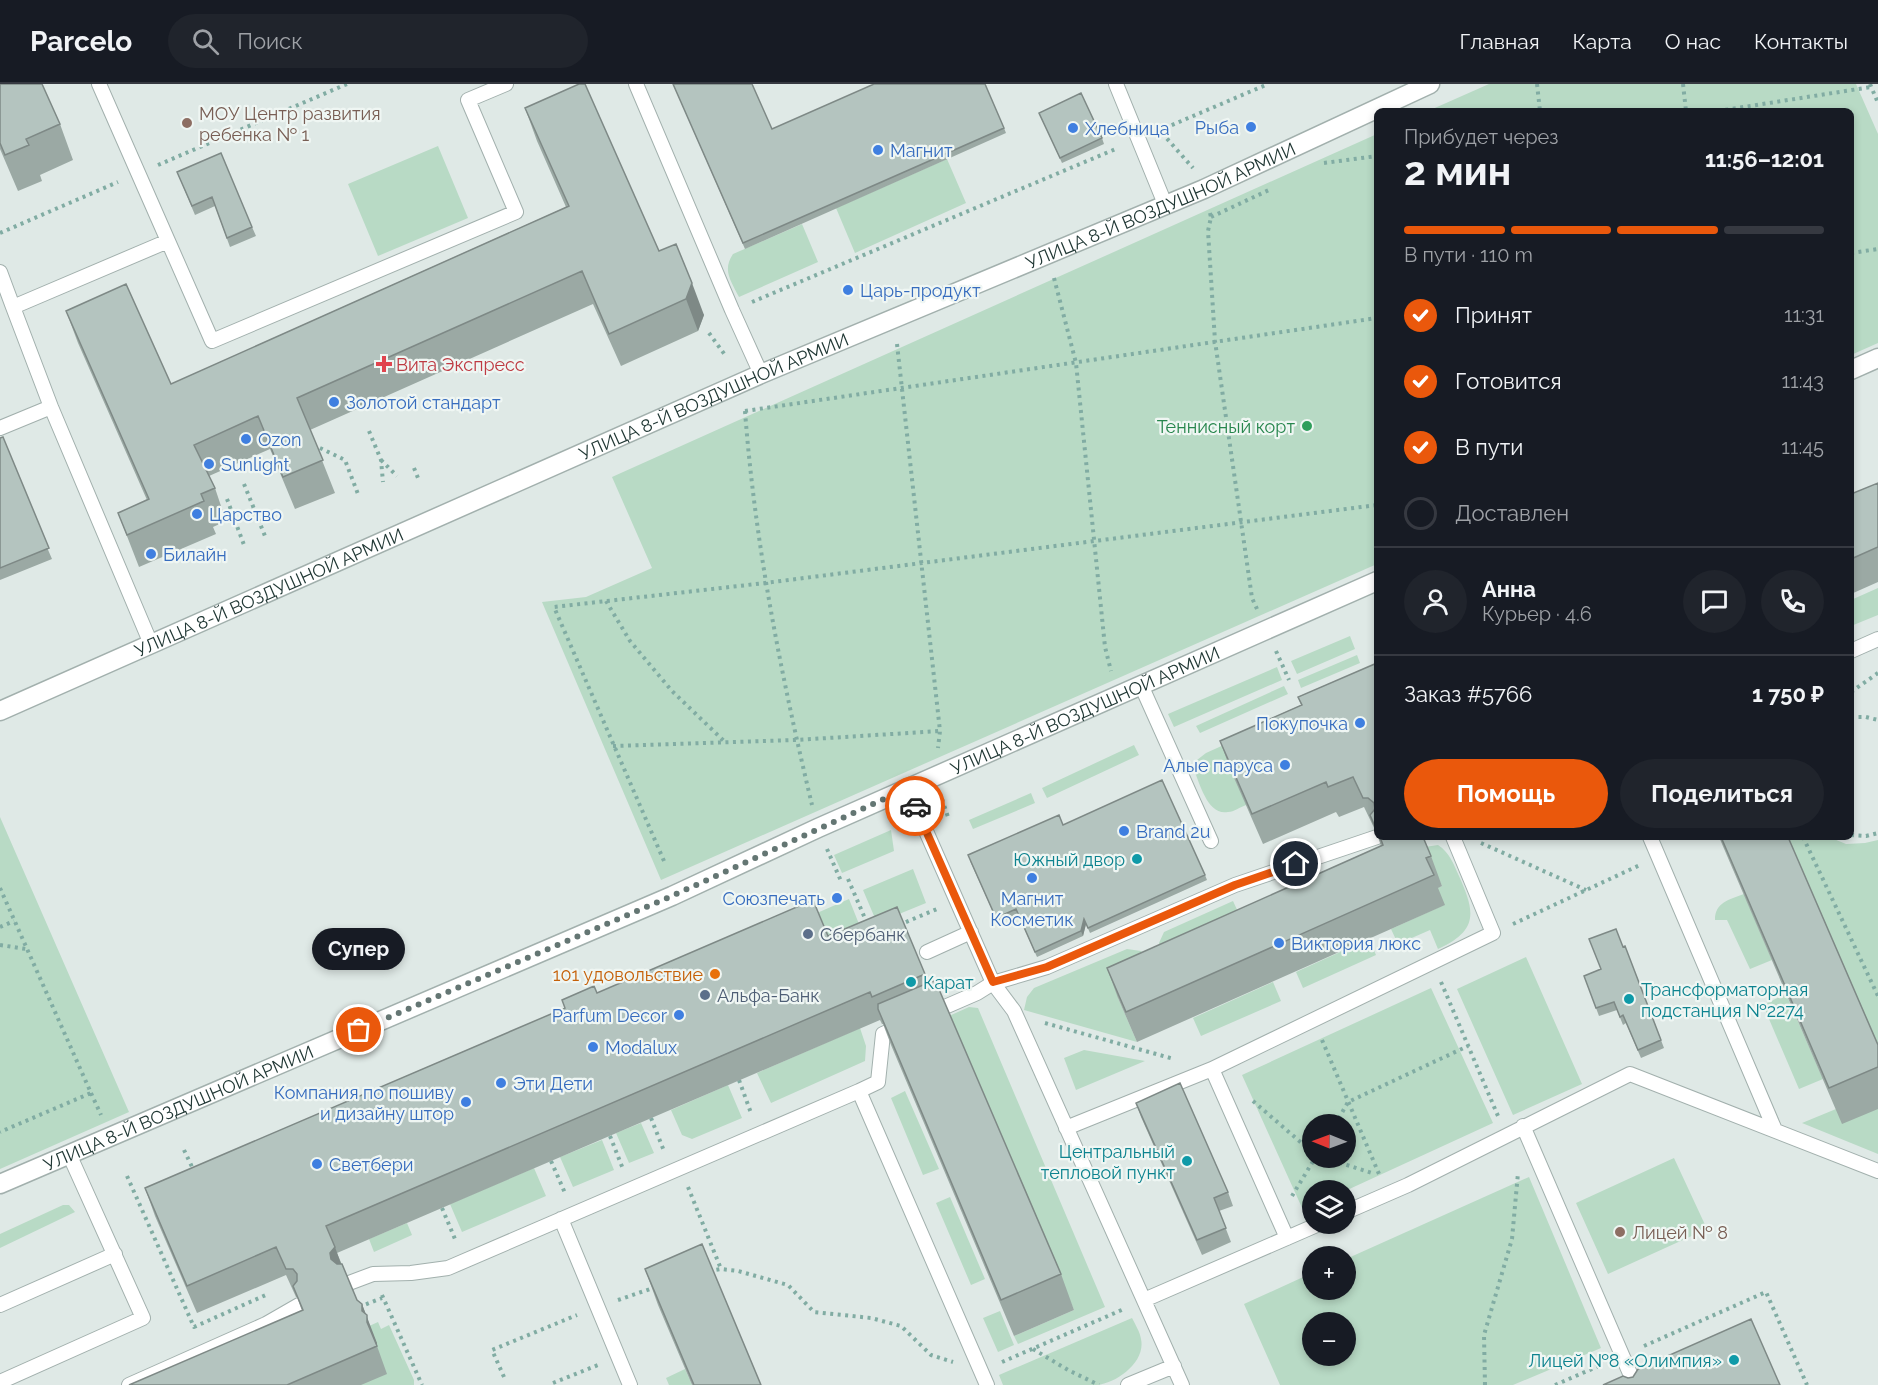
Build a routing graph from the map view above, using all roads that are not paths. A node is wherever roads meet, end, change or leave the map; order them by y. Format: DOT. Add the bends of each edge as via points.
graph roads {
  1 [pos="99,84"];
  2 [pos="506,84"];
  3 [pos="636,84"];
  4 [pos="1116,84"];
  5 [pos="1430,84"];
  6 [pos="1380,108"];
  7 [pos="1374,111"];
  8 [pos="1165,204"];
  9 [pos="168,241"];
  10 [pos="0,272"];
  11 [pos="13,307"];
  12 [pos="1878,358"];
  13 [pos="1854,369"];
  14 [pos="761,374"];
  15 [pos="51,407"];
  16 [pos="0,428"];
  17 [pos="1374,582"];
  18 [pos="1878,639"];
  19 [pos="151,644"];
  20 [pos="1854,650"];
  21 [pos="1141,685"];
  22 [pos="0,711"];
  23 [pos="908,788"];
  24 [pos="1374,838"];
  25 [pos="1454,840"];
  26 [pos="1651,840"];
  27 [pos="1211,841"];
  28 [pos="970,932"];
  29 [pos="927,952"];
  30 [pos="993,982"];
  31 [pos="1212,1069"];
  32 [pos="859,1091"];
  33 [pos="1523,1126"];
  34 [pos="1066,1128"];
  35 [pos="1775,1130"];
  36 [pos="69,1154"];
  37 [pos="1878,1171"];
  38 [pos="0,1184"];
  39 [pos="1356,1208"];
  40 [pos="561,1219"];
  41 [pos="1302,1231"];
  42 [pos="1287,1238"];
  43 [pos="115,1254"];
  44 [pos="349,1283"];
  45 [pos="1144,1300"];
  46 [pos="0,1305"];
  47 [pos="299,1305"];
  48 [pos="1173,1366"];
  49 [pos="0,1382"];
  50 [pos="129,1385"];
  51 [pos="630,1385"];
  52 [pos="987,1385"];
  53 [pos="1128,1385"];
  54 [pos="1182,1385"];
  55 [pos="1635,1385"];
  1 -- 9 [label="lane"];
  2 -- 9 [label="lane" via="468,100 516,212 212,341"];
  3 -- 14 [label="lane"];
  4 -- 8 [label="lane"];
  5 -- 6 [label="street, УЛИЦА 8-Й ВОЗДУШНОЙ АРМИИ"];
  7 -- 8 [label="street, УЛИЦА 8-Й ВОЗДУШНОЙ АРМИИ" via="1260,165"];
  8 -- 14 [label="street, УЛИЦА 8-Й ВОЗДУШНОЙ АРМИИ"];
  9 -- 11 [label="lane"];
  10 -- 11 [label="lane"];
  11 -- 15 [label="lane"];
  12 -- 13 [label="street"];
  14 -- 19 [label="street, УЛИЦА 8-Й ВОЗДУШНОЙ АРМИИ"];
  15 -- 16 [label="lane"];
  15 -- 19 [label="lane"];
  17 -- 21 [label="street, УЛИЦА 8-Й ВОЗДУШНОЙ АРМИИ"];
  18 -- 20 [label="lane"];
  19 -- 22 [label="street, УЛИЦА 8-Й ВОЗДУШНОЙ АРМИИ"];
  21 -- 23 [label="street, УЛИЦА 8-Й ВОЗДУШНОЙ АРМИИ"];
  21 -- 27 [label="lane"];
  23 -- 28 [label="lane"];
  23 -- 36 [label="street, УЛИЦА 8-Й ВОЗДУШНОЙ АРМИИ" via="632,914"];
  24 -- 30 [label="lane" via="1235,885 1047,967"];
  25 -- 31 [label="lane" via="1493,933"];
  26 -- 35 [label="lane"];
  28 -- 29 [label="lane"];
  28 -- 30 [label="lane"];
  30 -- 32 [label="lane" via="977,993 883,1034 878,1082"];
  30 -- 34 [label="lane" via="1014,1011"];
  31 -- 34 [label="lane"];
  31 -- 42 [label="lane"];
  32 -- 40 [label="lane"];
  32 -- 52 [label="lane"];
  33 -- 35 [label="lane" via="1630,1074"];
  33 -- 39 [label="lane"];
  33 -- 55 [label="lane"];
  34 -- 45 [label="lane"];
  35 -- 37 [label="lane"];
  36 -- 38 [label="street, УЛИЦА 8-Й ВОЗДУШНОЙ АРМИИ"];
  36 -- 43 [label="lane"];
  40 -- 44 [label="lane" via="448,1268 373,1274"];
  40 -- 51 [label="lane"];
  41 -- 42 [label="lane"];
  42 -- 45 [label="lane"];
  43 -- 46 [label="lane"];
  43 -- 49 [label="lane" via="143,1318"];
  45 -- 48 [label="lane"];
  47 -- 50 [label="lane" via="267,1324"];
  48 -- 53 [label="lane"];
  48 -- 54 [label="lane"];
}
